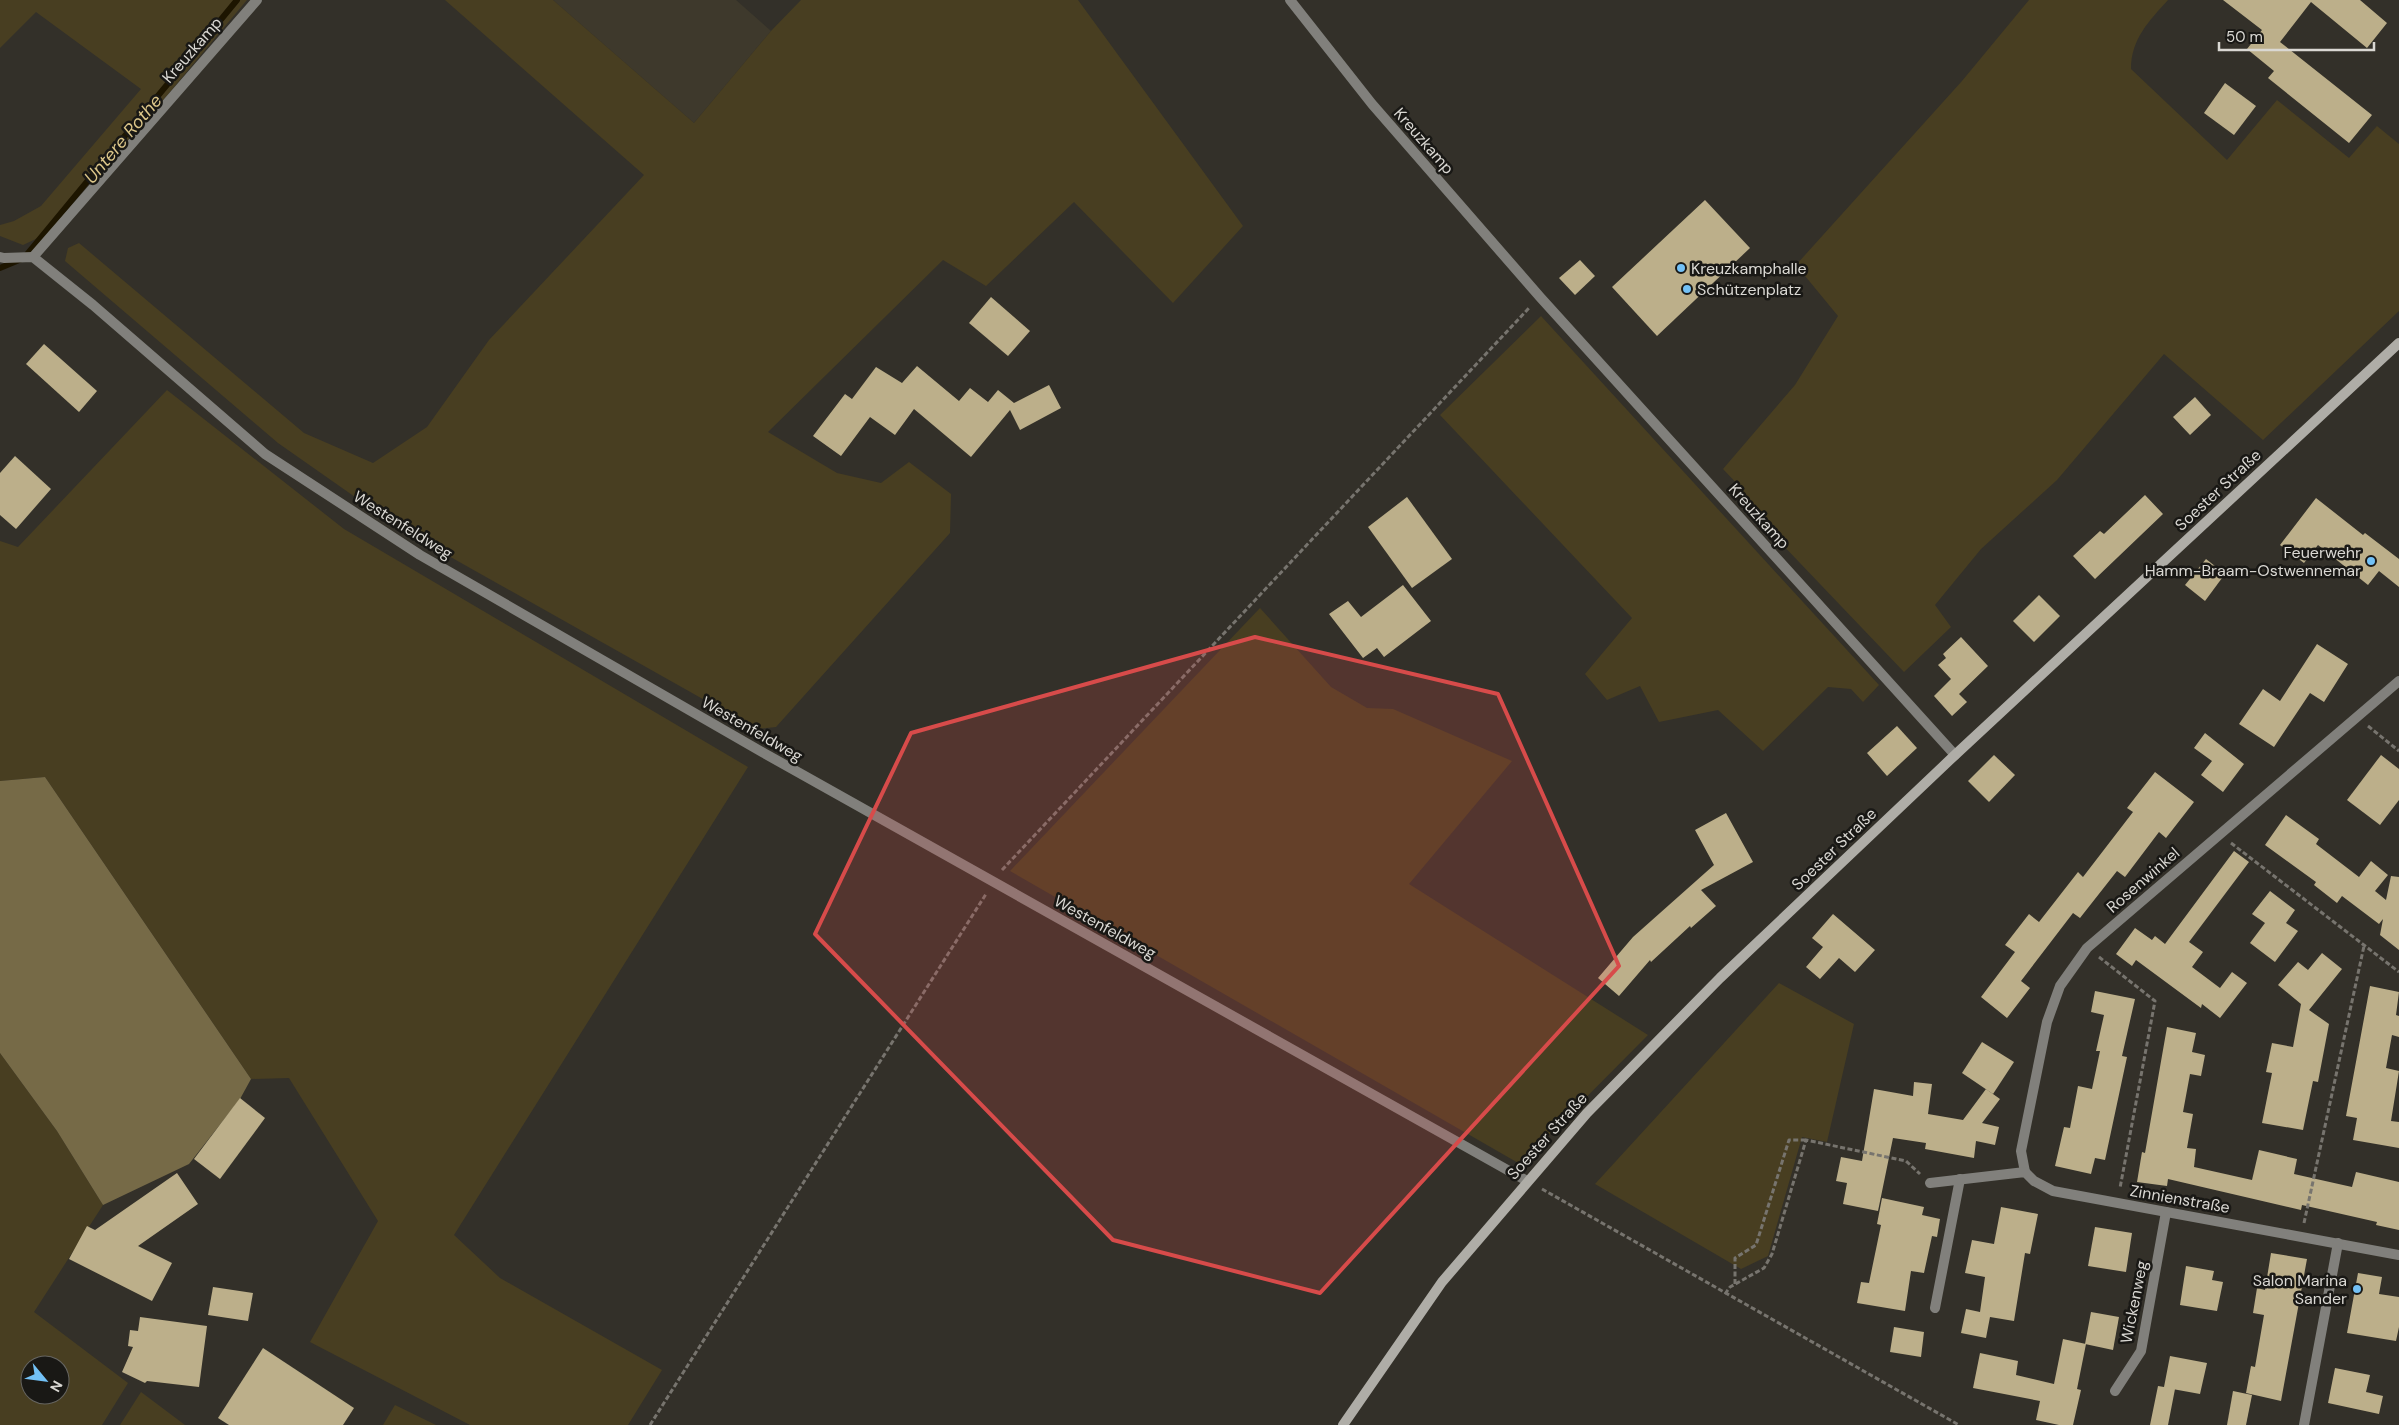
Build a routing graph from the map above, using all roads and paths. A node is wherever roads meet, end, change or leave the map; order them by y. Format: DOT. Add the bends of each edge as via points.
graph roads {
  1 [pos="257,0"];
  2 [pos="1290,0"];
  3 [pos="33,257"];
  4 [pos="2,258"];
  5 [pos="1540,296"];
  6 [pos="2399,343"];
  7 [pos="2399,681"];
  8 [pos="2357,717"];
  9 [pos="2399,751"];
  10 [pos="1955,755"];
  11 [pos="2220,834"];
  12 [pos="992,881"];
  13 [pos="2364,946"];
  14 [pos="2087,948"];
  15 [pos="2399,972"];
  16 [pos="1806,1140"];
  17 [pos="2025,1172"];
  18 [pos="1960,1179"];
  19 [pos="1527,1181"];
  20 [pos="1930,1183"];
  21 [pos="2117,1203"];
  22 [pos="2166,1212"];
  23 [pos="2301,1236"];
  24 [pos="2338,1243"];
  25 [pos="2399,1255"];
  26 [pos="1735,1284"];
  27 [pos="1725,1294"];
  28 [pos="1935,1308"];
  29 [pos="2116,1391"];
  30 [pos="650,1425"];
  31 [pos="1343,1425"];
  32 [pos="1959,1425"];
  33 [pos="2304,1425"];
  1 -- 3 [label="street, Kreuzkamp"];
  2 -- 5 [label="street, Kreuzkamp" via="1372,104"];
  3 -- 4 [label="street"];
  3 -- 12 [label="street, Westenfeldweg" via="94,305 265,454 420,555"];
  5 -- 10 [label="street, Kreuzkamp"];
  5 -- 12 [label="path"];
  6 -- 10 [label="main road, Soester Straße"];
  7 -- 8 [label="street, Rosenwinkel"];
  8 -- 9 [label="path"];
  8 -- 11 [label="street, Rosenwinkel"];
  10 -- 19 [label="main road, Soester Straße" via="1720,978 1587,1113"];
  11 -- 13 [label="path"];
  11 -- 14 [label="street, Rosenwinkel"];
  12 -- 19 [label="street, Westenfeldweg"];
  12 -- 30 [label="path" via="970,921"];
  13 -- 15 [label="path"];
  13 -- 23 [label="path"];
  14 -- 17 [label="street, Rosenwinkel" via="2060,986 2047,1022 2021,1151"];
  14 -- 21 [label="path" via="2155,1001"];
  16 -- 20 [label="path" via="1906,1161"];
  16 -- 26 [label="path" via="1772,1254 1764,1268"];
  16 -- 26 [label="path" via="1789,1140 1756,1245 1735,1258"];
  17 -- 18 [label="street"];
  17 -- 21 [label="street, Zinnienstraße" via="2053,1191"];
  18 -- 20 [label="street"];
  18 -- 28 [label="street"];
  19 -- 27 [label="path"];
  19 -- 31 [label="main road, Soester Straße" via="1442,1282"];
  21 -- 22 [label="street, Zinnienstraße"];
  22 -- 23 [label="street, Zinnienstraße"];
  22 -- 29 [label="street, Wickenweg" via="2141,1351"];
  23 -- 24 [label="street, Zinnienstraße"];
  24 -- 25 [label="street, Zinnienstraße"];
  24 -- 33 [label="street"];
  26 -- 27 [label="path"];
  27 -- 32 [label="path"];
}
